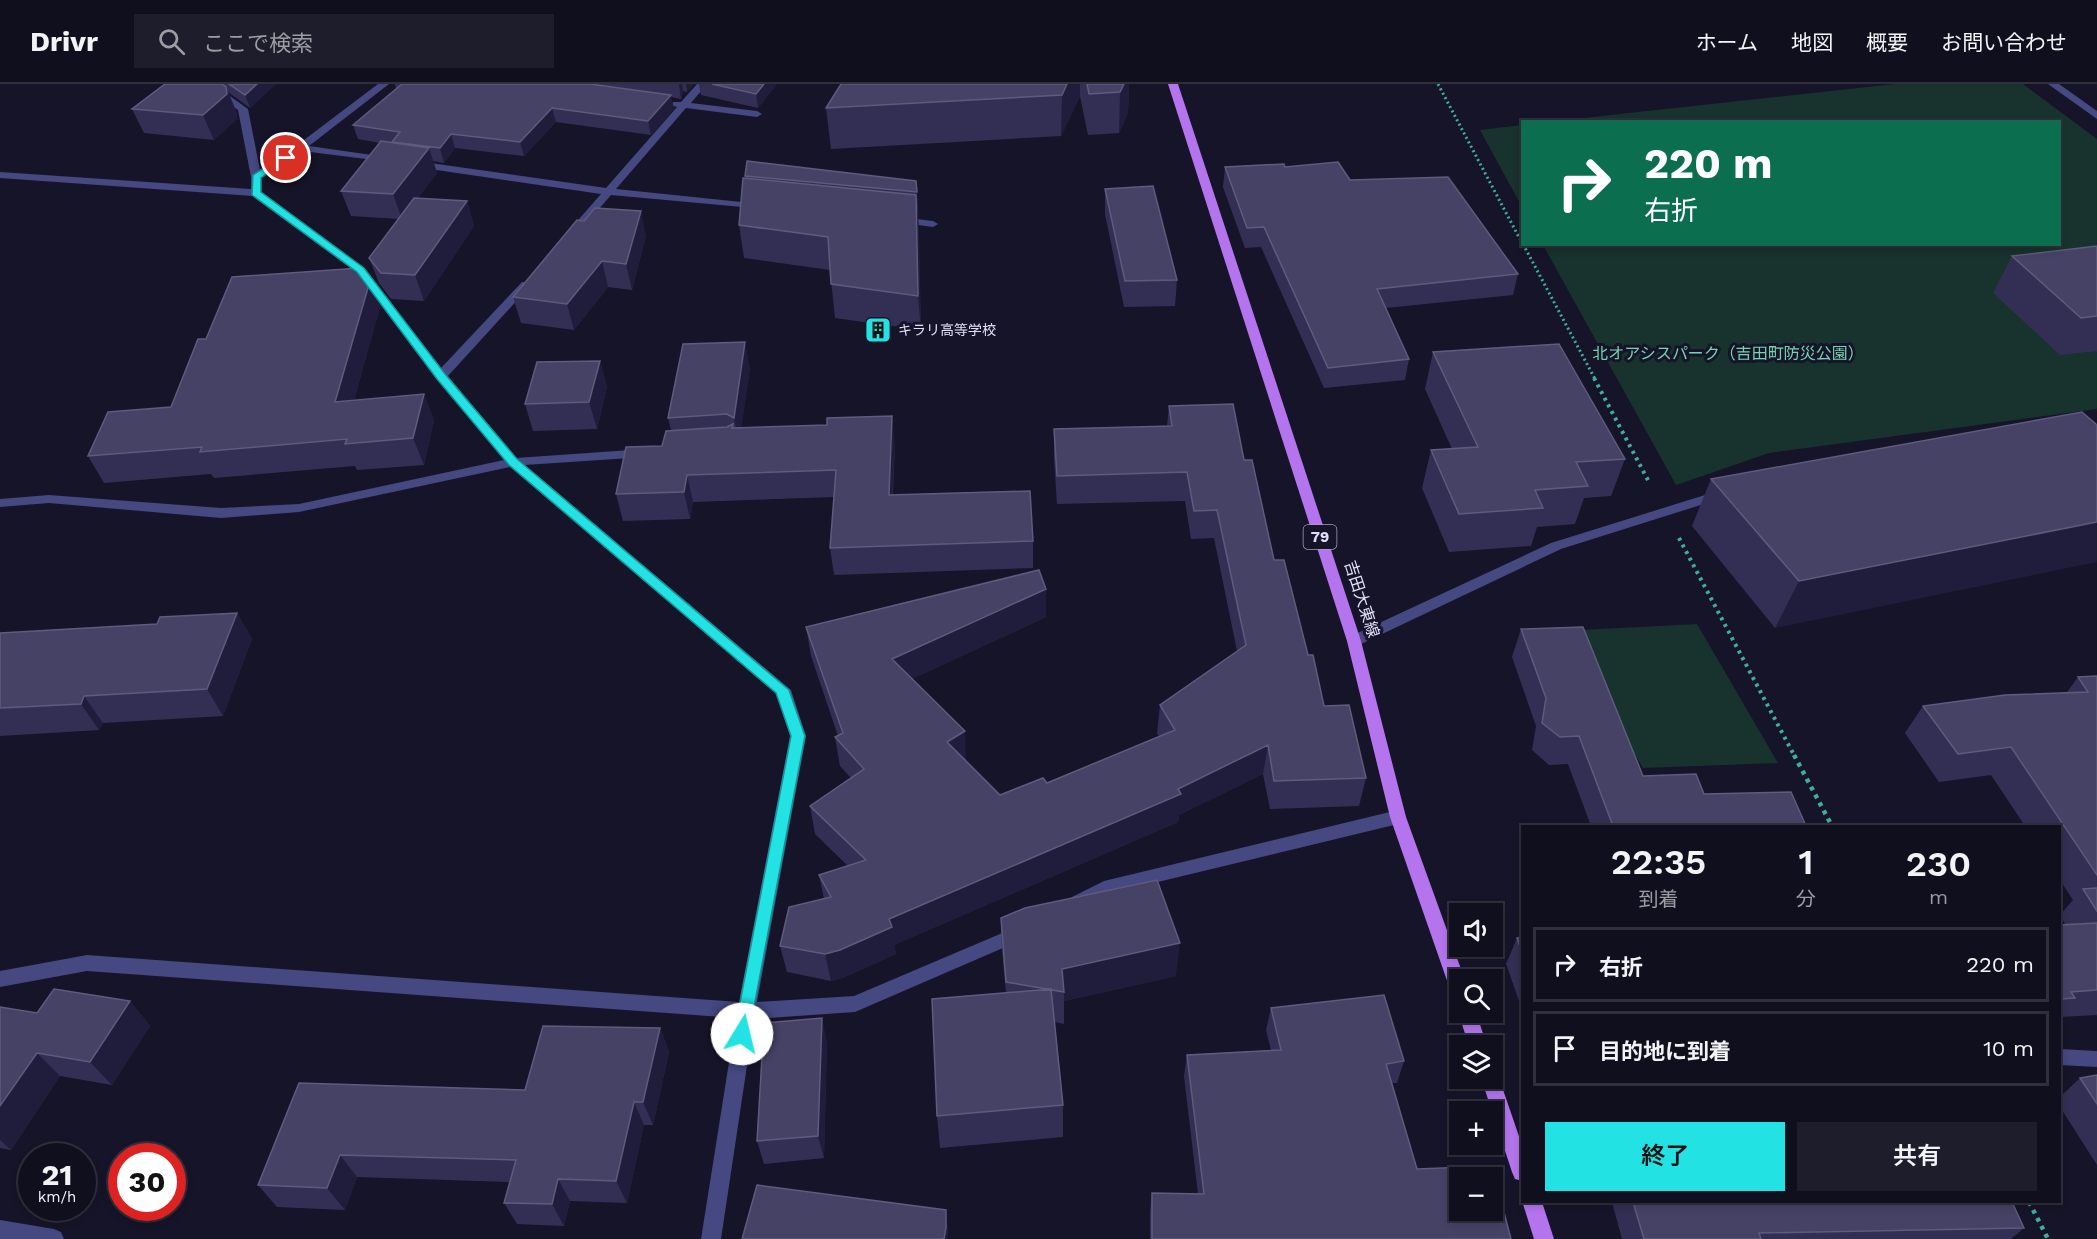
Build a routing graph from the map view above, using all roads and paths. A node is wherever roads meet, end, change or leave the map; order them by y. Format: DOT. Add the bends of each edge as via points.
graph roads {
  1 [pos="207,84"];
  2 [pos="384,84"];
  3 [pos="702,84"];
  4 [pos="1173,84"];
  5 [pos="1438,84"];
  6 [pos="2053,84"];
  7 [pos="661,102"];
  8 [pos="684,105"];
  9 [pos="757,114"];
  10 [pos="2097,116"];
  11 [pos="300,148"];
  12 [pos="0,175"];
  13 [pos="256,177"];
  14 [pos="610,192"];
  15 [pos="256,193"];
  16 [pos="772,208"];
  17 [pos="887,219"];
  18 [pos="933,224"];
  19 [pos="1521,241"];
  20 [pos="562,245"];
  21 [pos="537,271"];
  22 [pos="441,376"];
  23 [pos="663,452"];
  24 [pos="513,462"];
  25 [pos="1730,491"];
  26 [pos="0,503"];
  27 [pos="1354,641"];
  28 [pos="1398,817"];
  29 [pos="1067,909"];
  30 [pos="1039,924"];
  31 [pos="1452,969"];
  32 [pos="0,979"];
  33 [pos="746,1011"];
  34 [pos="2061,1057"];
  35 [pos="2097,1059"];
  36 [pos="1494,1089"];
  37 [pos="1521,1164"];
  38 [pos="1532,1203"];
  39 [pos="2030,1203"];
  40 [pos="0,1230"];
  41 [pos="54,1239"];
  42 [pos="711,1239"];
  43 [pos="1544,1239"];
  44 [pos="2048,1239"];
  1 -- 13 [label="street" via="243,109"];
  2 -- 11 [label="street"];
  3 -- 8 [label="street"];
  4 -- 27 [label="main road, 吉田大東線 / 79"];
  5 -- 19 [label="path"];
  6 -- 10 [label="street"];
  7 -- 8 [label="street"];
  8 -- 9 [label="street"];
  8 -- 14 [label="street"];
  11 -- 13 [label="street"];
  11 -- 14 [label="street"];
  12 -- 15 [label="street"];
  13 -- 15 [label="street"];
  14 -- 16 [label="street"];
  14 -- 20 [label="street"];
  15 -- 22 [label="street" via="360,270"];
  17 -- 18 [label="street"];
  21 -- 22 [label="street"];
  22 -- 24 [label="street"];
  23 -- 24 [label="street"];
  24 -- 26 [label="street" via="299,508 221,513 49,499"];
  24 -- 33 [label="street" via="783,690 798,736"];
  25 -- 27 [label="street" via="1556,546"];
  27 -- 28 [label="main road, 吉田大東線 / 79"];
  28 -- 29 [label="street" via="1104,888"];
  28 -- 31 [label="main road, 吉田大東線 / 79"];
  30 -- 33 [label="street" via="855,1004"];
  32 -- 33 [label="street" via="87,963"];
  33 -- 42 [label="street"];
  34 -- 35 [label="street"];
  36 -- 37 [label="main road"];
  38 -- 43 [label="main road"];
  39 -- 44 [label="path"];
  40 -- 41 [label="street"];
}
